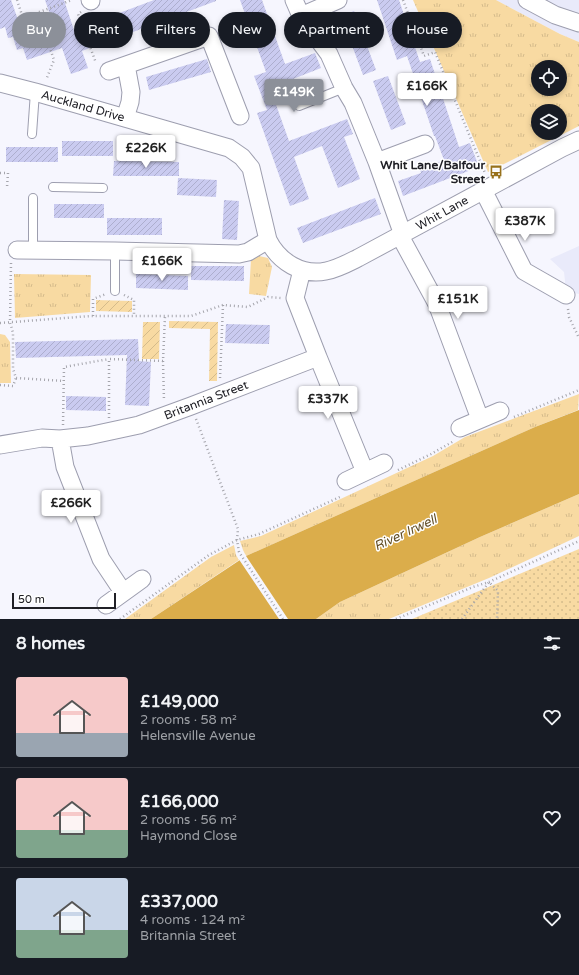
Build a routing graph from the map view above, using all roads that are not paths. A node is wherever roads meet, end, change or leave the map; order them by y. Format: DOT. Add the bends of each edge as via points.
graph roads {
  1 [pos="294,0"];
  2 [pos="338,0"];
  3 [pos="527,0"];
  4 [pos="299,12"];
  5 [pos="310,12"];
  6 [pos="579,23"];
  7 [pos="325,48"];
  8 [pos="126,65"];
  9 [pos="109,71"];
  10 [pos="0,83"];
  11 [pos="344,88"];
  12 [pos="38,93"];
  13 [pos="299,106"];
  14 [pos="240,116"];
  15 [pos="125,118"];
  16 [pos="32,134"];
  17 [pos="579,140"];
  18 [pos="425,144"];
  19 [pos="377,162"];
  20 [pos="53,188"];
  21 [pos="103,188"];
  22 [pos="487,188"];
  23 [pos="33,198"];
  24 [pos="401,235"];
  25 [pos="268,240"];
  26 [pos="25,250"];
  27 [pos="115,251"];
  28 [pos="302,270"];
  29 [pos="115,291"];
  30 [pos="566,295"];
  31 [pos="318,357"];
  32 [pos="506,414"];
  33 [pos="480,419"];
  34 [pos="458,434"];
  35 [pos="62,439"];
  36 [pos="0,445"];
  37 [pos="389,467"];
  38 [pos="365,472"];
  39 [pos="345,488"];
  40 [pos="142,579"];
  41 [pos="124,592"];
  42 [pos="106,605"];
  1 -- 4 [label="street"];
  2 -- 5 [label="street"];
  3 -- 6 [label="street" via="555,15"];
  7 -- 11 [label="street"];
  8 -- 9 [label="street"];
  8 -- 14 [label="street" via="209,36"];
  8 -- 15 [label="street" via="131,92"];
  10 -- 12 [label="street, Auckland Drive"];
  11 -- 13 [label="lane"];
  11 -- 19 [label="street" via="353,103"];
  12 -- 15 [label="street, Auckland Drive"];
  12 -- 16 [label="lane"];
  15 -- 25 [label="street, Auckland Drive" via="229,148 242,157 251,168"];
  17 -- 22 [label="street, Whit Lane"];
  18 -- 19 [label="street"];
  19 -- 24 [label="street"];
  20 -- 21 [label="lane"];
  22 -- 24 [label="street, Whit Lane"];
  22 -- 30 [label="street" via="524,271"];
  23 -- 26 [label="lane"];
  24 -- 28 [label="street, Whit Lane" via="337,268 318,272"];
  24 -- 33 [label="street" via="437,304"];
  25 -- 27 [label="street" via="248,252 239,254"];
  25 -- 28 [label="street, Auckland Drive" via="285,261"];
  26 -- 27 [label="street"];
  27 -- 29 [label="lane"];
  28 -- 31 [label="street" via="295,298"];
  31 -- 35 [label="street, Britannia Street" via="164,417 88,436"];
  31 -- 38 [label="street"];
  32 -- 33 [label="street"];
  33 -- 34 [label="street"];
  35 -- 36 [label="street, Britannia Street" via="42,438"];
  35 -- 41 [label="street" via="64,467 100,559"];
  37 -- 38 [label="street"];
  38 -- 39 [label="street"];
  40 -- 41 [label="street"];
  41 -- 42 [label="street"];
}
